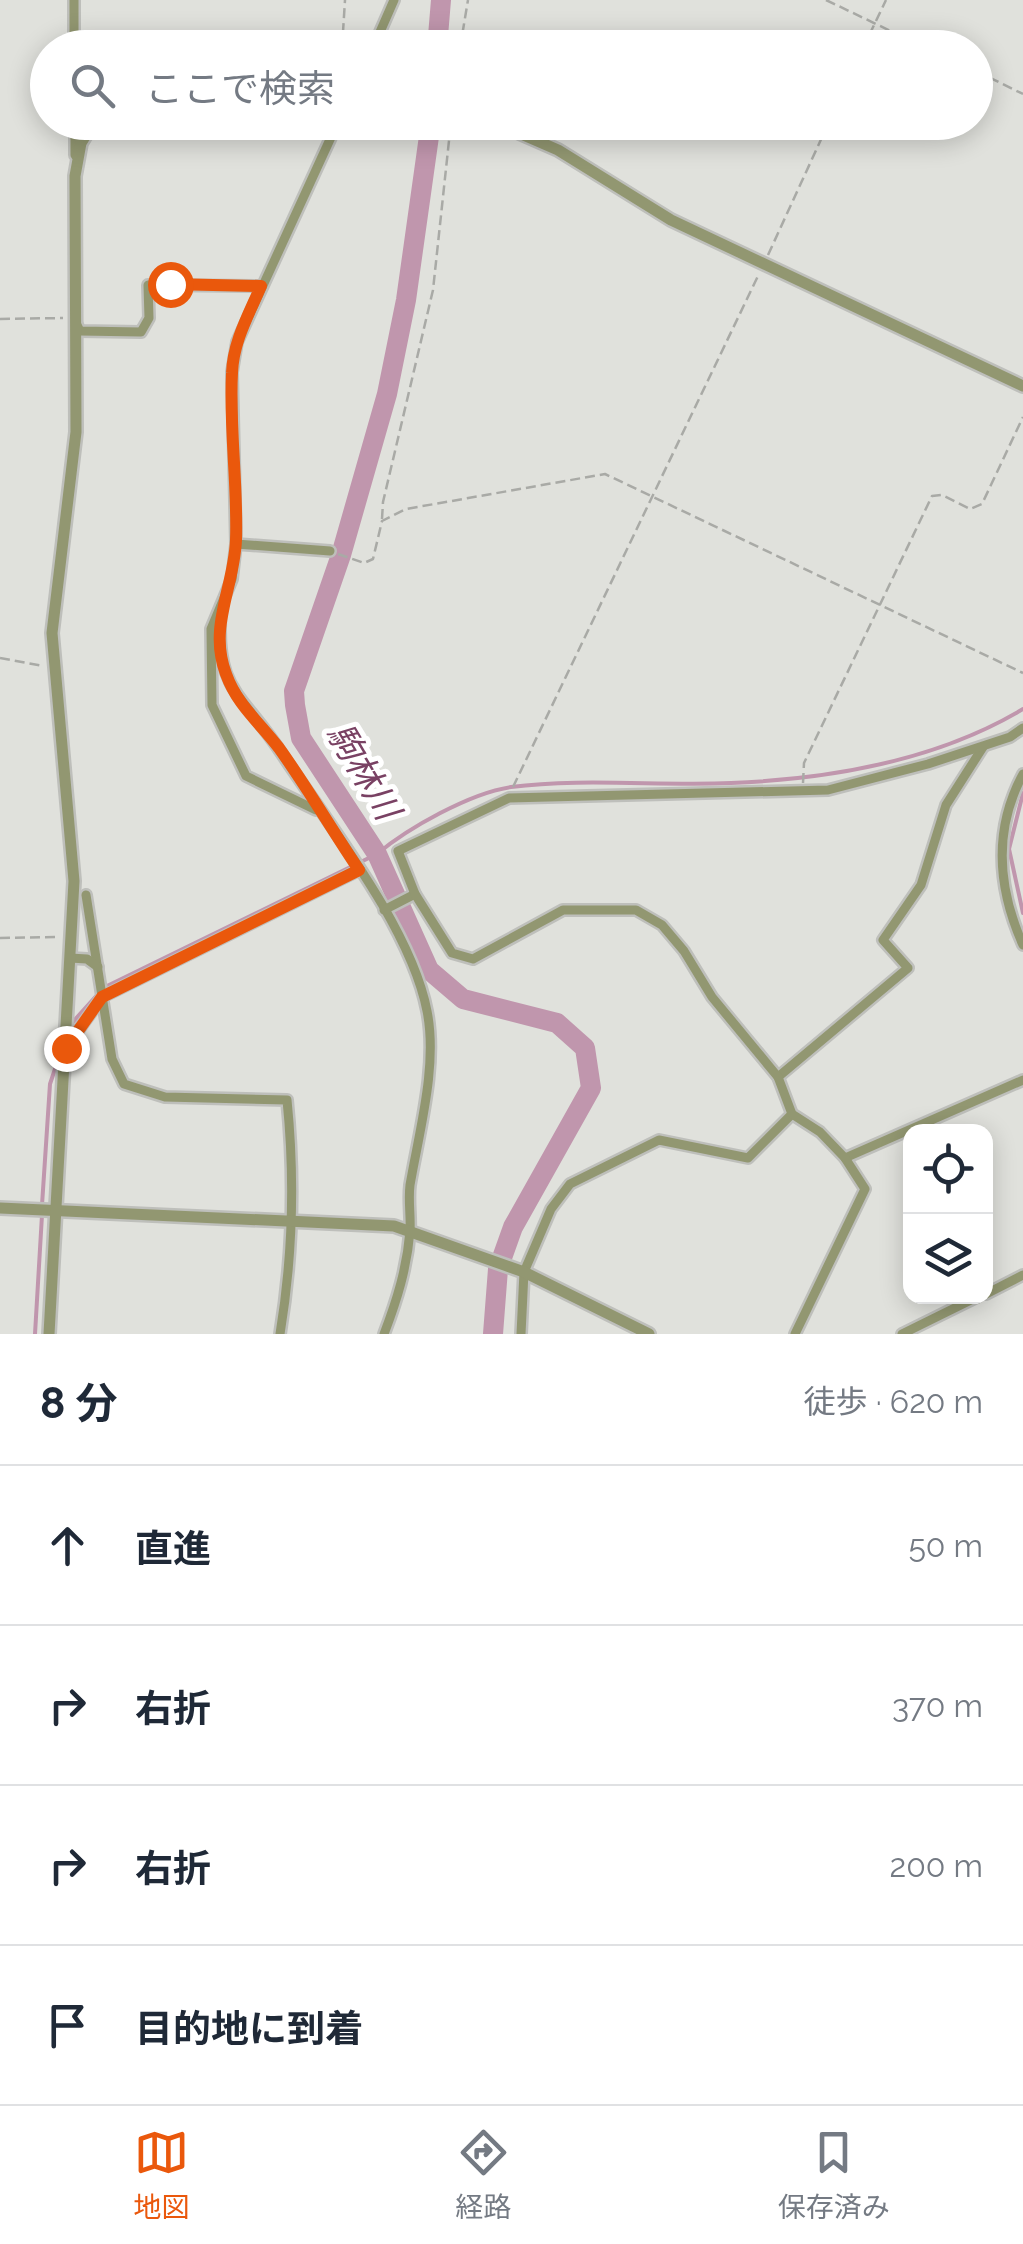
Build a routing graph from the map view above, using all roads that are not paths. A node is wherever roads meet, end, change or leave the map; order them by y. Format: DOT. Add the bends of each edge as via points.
graph roads {
  1 [pos="74,0"];
  2 [pos="394,0"];
  3 [pos="74,30"];
  4 [pos="381,30"];
  5 [pos="75,140"];
  6 [pos="83,140"];
  7 [pos="330,140"];
  8 [pos="535,140"];
  9 [pos="75,176"];
  10 [pos="261,286"];
  11 [pos="74,318"];
  12 [pos="1023,386"];
  13 [pos="236,544"];
  14 [pos="330,552"];
  15 [pos="221,606"];
  16 [pos="1023,728"];
  17 [pos="982,747"];
  18 [pos="1023,774"];
  19 [pos="318,811"];
  20 [pos="359,870"];
  21 [pos="415,894"];
  22 [pos="86,896"];
  23 [pos="384,910"];
  24 [pos="1023,945"];
  25 [pos="70,958"];
  26 [pos="98,968"];
  27 [pos="102,997"];
  28 [pos="66,1048"];
  29 [pos="778,1077"];
  30 [pos="1023,1080"];
  31 [pos="792,1114"];
  32 [pos="845,1158"];
  33 [pos="0,1208"];
  34 [pos="55,1208"];
  35 [pos="293,1221"];
  36 [pos="410,1230"];
  37 [pos="520,1270"];
  38 [pos="1023,1276"];
  39 [pos="993,1290"];
  40 [pos="964,1304"];
  41 [pos="49,1334"];
  42 [pos="280,1334"];
  43 [pos="384,1334"];
  44 [pos="520,1334"];
  45 [pos="649,1334"];
  46 [pos="796,1334"];
  47 [pos="902,1334"];
  1 -- 3 [label="street"];
  2 -- 4 [label="street"];
  5 -- 9 [label="street"];
  6 -- 9 [label="street"];
  7 -- 10 [label="street"];
  8 -- 12 [label="street" via="671,220"];
  9 -- 11 [label="street"];
  10 -- 11 [label="street" via="148,285 149,318 141,332 80,331"];
  10 -- 13 [label="street" via="232,372"];
  11 -- 25 [label="street" via="76,432 52,633 74,880"];
  13 -- 14 [label="street"];
  13 -- 15 [label="street"];
  15 -- 19 [label="street" via="218,643 226,675"];
  15 -- 19 [label="street" via="212,629 212,705 226,741 246,776"];
  16 -- 17 [label="street"];
  17 -- 21 [label="street" via="828,790 508,798 398,850"];
  17 -- 29 [label="street" via="946,805 921,886 883,940 908,968"];
  18 -- 24 [label="street" via="1006,816 1002,885"];
  19 -- 20 [label="street"];
  20 -- 23 [label="street"];
  20 -- 27 [label="street"];
  21 -- 23 [label="street"];
  21 -- 29 [label="street" via="452,953 473,959 563,910 636,910 684,951 712,997"];
  22 -- 26 [label="street"];
  23 -- 36 [label="street" via="428,1012"];
  25 -- 26 [label="street"];
  25 -- 28 [label="street"];
  26 -- 27 [label="street"];
  27 -- 28 [label="street"];
  27 -- 35 [label="street" via="112,1058 124,1084 165,1097 288,1100"];
  28 -- 34 [label="street"];
  29 -- 31 [label="street"];
  30 -- 32 [label="street"];
  31 -- 32 [label="street"];
  31 -- 37 [label="street" via="748,1158 659,1140 601,1166 570,1184 550,1209"];
  32 -- 46 [label="street" via="865,1189"];
  33 -- 34 [label="street"];
  34 -- 35 [label="street"];
  34 -- 41 [label="street"];
  35 -- 36 [label="street"];
  35 -- 42 [label="street"];
  36 -- 37 [label="street"];
  36 -- 43 [label="street" via="402,1289"];
  37 -- 44 [label="street"];
  37 -- 45 [label="street"];
  38 -- 39 [label="street"];
  40 -- 47 [label="street"];
}
